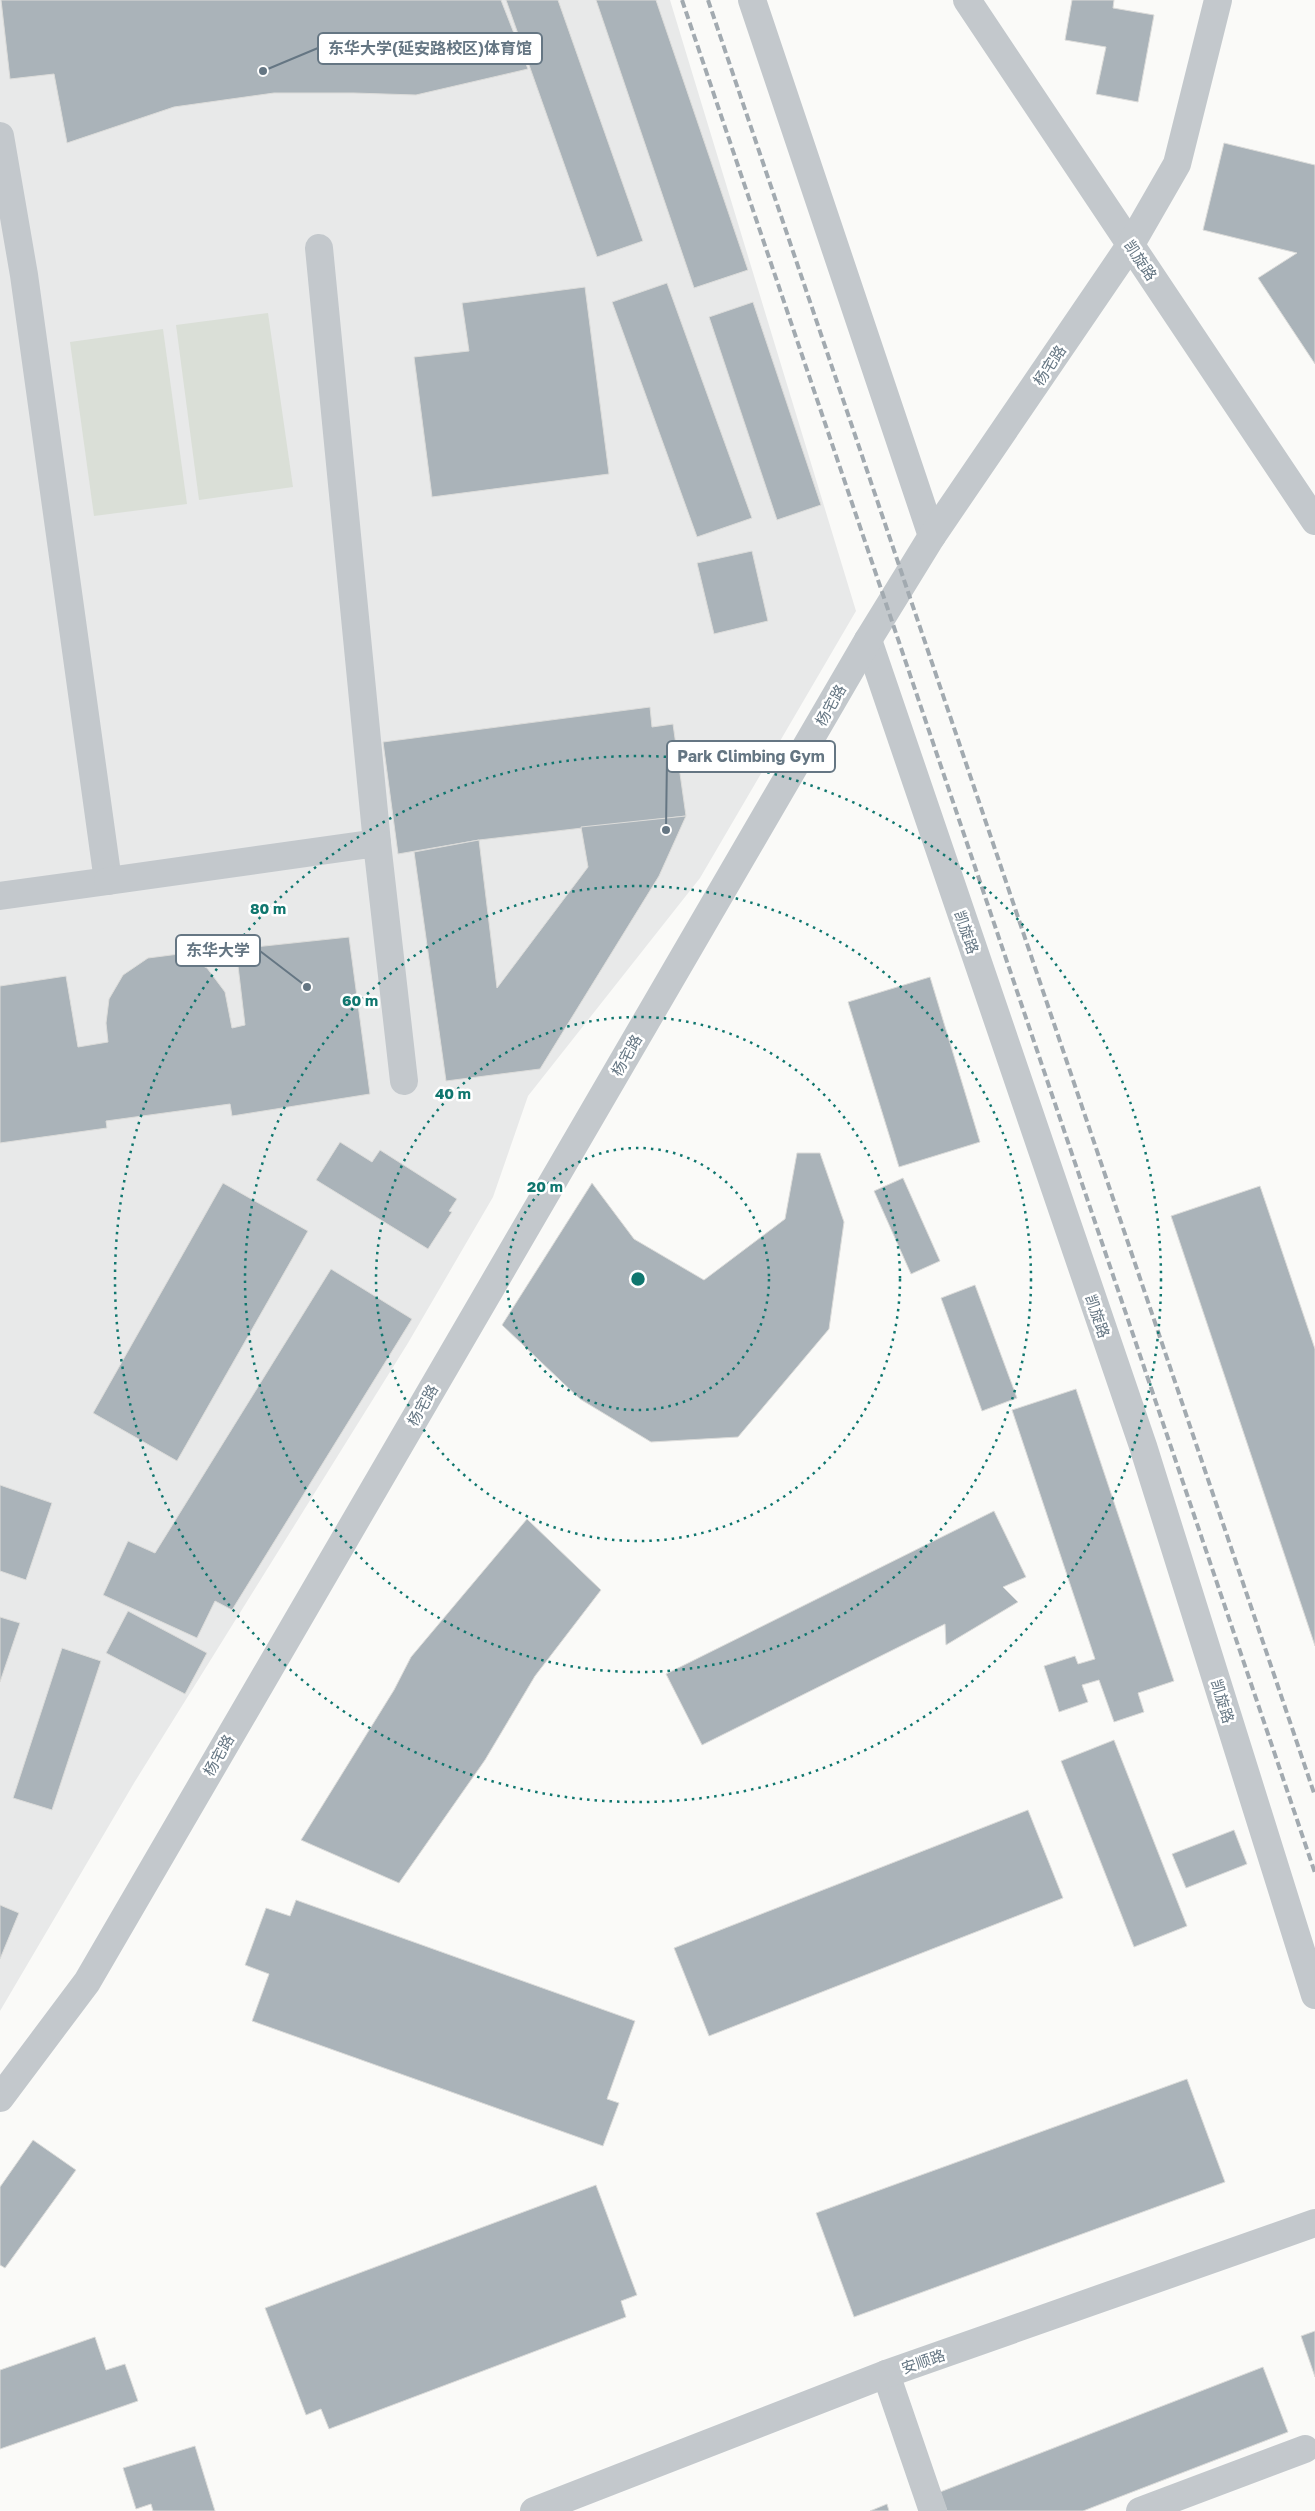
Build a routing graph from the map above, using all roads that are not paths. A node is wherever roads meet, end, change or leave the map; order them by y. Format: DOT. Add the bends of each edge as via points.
graph roads {
  1 [pos="752,0"];
  2 [pos="967,0"];
  3 [pos="1218,0"];
  4 [pos="0,136"];
  5 [pos="1131,244"];
  6 [pos="319,248"];
  7 [pos="1315,521"];
  8 [pos="932,536"];
  9 [pos="868,640"];
  10 [pos="377,843"];
  11 [pos="108,881"];
  12 [pos="0,896"];
  13 [pos="404,1081"];
  14 [pos="1315,1995"];
  15 [pos="0,2098"];
  16 [pos="1315,2223"];
  17 [pos="886,2374"];
  18 [pos="1305,2449"];
  19 [pos="534,2511"];
  20 [pos="933,2511"];
  21 [pos="1140,2511"];
  1 -- 8 [label="street"];
  2 -- 5 [label="street, 凯旋路"];
  3 -- 5 [label="street, 杨宅路" via="1177,164"];
  4 -- 11 [label="street" via="24,275"];
  5 -- 7 [label="street, 凯旋路"];
  5 -- 8 [label="street, 杨宅路"];
  6 -- 10 [label="street"];
  8 -- 9 [label="street, 杨宅路"];
  9 -- 14 [label="street, 凯旋路" via="1142,1446"];
  9 -- 15 [label="street, 杨宅路" via="87,1982"];
  10 -- 11 [label="street"];
  10 -- 13 [label="street"];
  11 -- 12 [label="street"];
  16 -- 17 [label="street, 安顺路"];
  17 -- 19 [label="street, 安顺路"];
  17 -- 20 [label="street"];
  18 -- 21 [label="street"];
}
